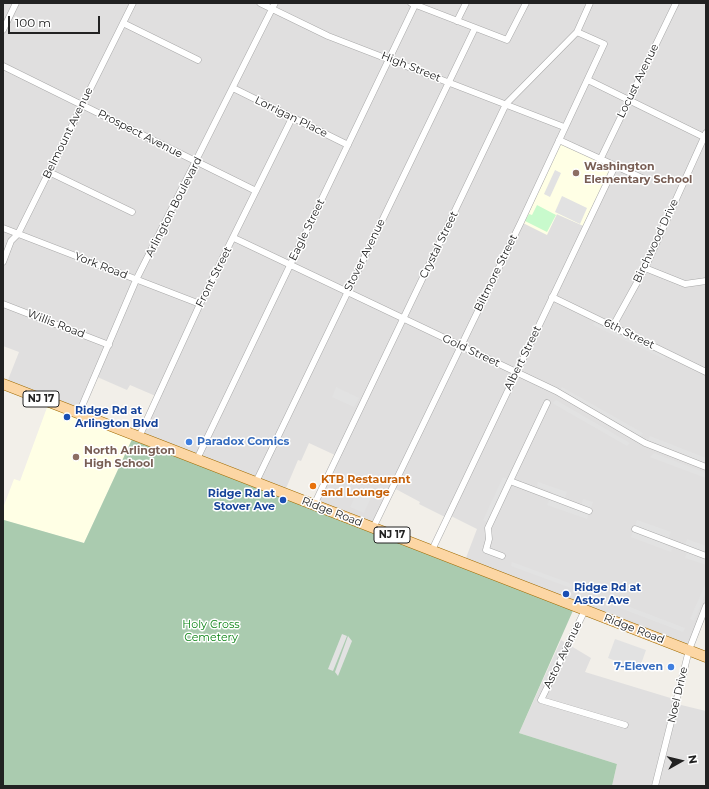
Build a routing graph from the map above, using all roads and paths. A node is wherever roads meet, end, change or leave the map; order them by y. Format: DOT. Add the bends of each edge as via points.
graph roads {
  1 [pos="16,3"];
  2 [pos="133,3"];
  3 [pos="260,3"];
  4 [pos="466,3"];
  5 [pos="526,3"];
  6 [pos="590,3"];
  7 [pos="676,3"];
  8 [pos="413,4"];
  9 [pos="274,6"];
  10 [pos="457,21"];
  11 [pos="123,23"];
  12 [pos="475,28"];
  13 [pos="3,30"];
  14 [pos="577,32"];
  15 [pos="390,58"];
  16 [pos="198,60"];
  17 [pos="3,66"];
  18 [pos="588,80"];
  19 [pos="448,82"];
  20 [pos="233,88"];
  21 [pos="628,101"];
  22 [pos="506,104"];
  23 [pos="82,105"];
  24 [pos="292,118"];
  25 [pos="564,127"];
  26 [pos="705,136"];
  27 [pos="559,140"];
  28 [pos="348,145"];
  29 [pos="600,160"];
  30 [pos="196,162"];
  31 [pos="615,166"];
  32 [pos="49,172"];
  33 [pos="642,178"];
  34 [pos="256,191"];
  35 [pos="132,212"];
  36 [pos="3,228"];
  37 [pos="18,234"];
  38 [pos="234,238"];
  39 [pos="3,262"];
  40 [pos="290,265"];
  41 [pos="644,268"];
  42 [pos="136,280"];
  43 [pos="706,281"];
  44 [pos="347,292"];
  45 [pos="552,297"];
  46 [pos="3,304"];
  47 [pos="200,304"];
  48 [pos="403,318"];
  49 [pos="613,326"];
  50 [pos="109,345"];
  51 [pos="460,346"];
  52 [pos="516,372"];
  53 [pos="706,372"];
  54 [pos="3,384"];
  55 [pos="547,403"];
  56 [pos="79,413"];
  57 [pos="139,437"];
  58 [pos="196,459"];
  59 [pos="706,467"];
  60 [pos="510,481"];
  61 [pos="256,482"];
  62 [pos="314,505"];
  63 [pos="589,511"];
  64 [pos="373,528"];
  65 [pos="635,528"];
  66 [pos="432,550"];
  67 [pos="502,556"];
  68 [pos="706,556"];
  69 [pos="706,606"];
  70 [pos="585,610"];
  71 [pos="689,650"];
  72 [pos="706,657"];
  73 [pos="625,725"];
  74 [pos="655,786"];
  1 -- 13 [label="street"];
  2 -- 11 [label="street, Belmount Avenue"];
  3 -- 9 [label="street, High Street"];
  4 -- 10 [label="street"];
  5 -- 12 [label="street" via="507,40"];
  6 -- 14 [label="street, Crystal Street"];
  7 -- 21 [label="street, Locust Avenue"];
  8 -- 10 [label="street"];
  8 -- 15 [label="street, Eagle Street"];
  9 -- 15 [label="street, High Street" via="328,36"];
  9 -- 20 [label="street, Arlington Boulevard"];
  10 -- 12 [label="street"];
  11 -- 16 [label="street"];
  11 -- 23 [label="street, Belmount Avenue"];
  12 -- 19 [label="street, Stover Avenue"];
  14 -- 18 [label="street, Biltmore Street" via="604,44"];
  14 -- 22 [label="street, Crystal Street"];
  15 -- 19 [label="street, High Street"];
  15 -- 28 [label="street, Eagle Street"];
  17 -- 23 [label="street, Prospect Avenue"];
  18 -- 21 [label="street"];
  18 -- 25 [label="street, Biltmore Street"];
  19 -- 22 [label="street, High Street"];
  19 -- 44 [label="street, Stover Avenue"];
  20 -- 24 [label="street, Lorrigan Place"];
  20 -- 30 [label="street, Arlington Boulevard"];
  21 -- 26 [label="street"];
  21 -- 29 [label="street, Locust Avenue"];
  22 -- 25 [label="street, High Street"];
  22 -- 48 [label="street, Crystal Street"];
  23 -- 30 [label="street, Prospect Avenue"];
  23 -- 32 [label="street, Belmount Avenue"];
  24 -- 28 [label="street, Lorrigan Place"];
  24 -- 34 [label="street, Front Street"];
  25 -- 27 [label="street, Biltmore Street"];
  26 -- 41 [label="street, Birchwood Drive"];
  27 -- 29 [label="street"];
  27 -- 51 [label="street, Biltmore Street"];
  28 -- 40 [label="street, Eagle Street"];
  29 -- 31 [label="street"];
  30 -- 34 [label="street, Prospect Avenue"];
  30 -- 42 [label="street, Arlington Boulevard"];
  31 -- 33 [label="street"];
  31 -- 45 [label="street, Albert Street"];
  32 -- 35 [label="street"];
  32 -- 37 [label="street, Belmount Avenue"];
  34 -- 38 [label="street, Front Street"];
  36 -- 37 [label="street, York Road"];
  37 -- 39 [label="street, Belmount Avenue" via="11,241"];
  37 -- 42 [label="street, York Road"];
  38 -- 40 [label="street, Gold Street"];
  38 -- 47 [label="street, Front Street"];
  40 -- 44 [label="street, Gold Street"];
  40 -- 58 [label="street, Eagle Street"];
  41 -- 43 [label="street" via="685,284"];
  41 -- 49 [label="street, Birchwood Drive"];
  42 -- 47 [label="street, York Road"];
  42 -- 50 [label="street, Arlington Boulevard"];
  44 -- 48 [label="street, Gold Street"];
  44 -- 61 [label="street, Stover Avenue"];
  45 -- 49 [label="street, 6th Street"];
  45 -- 52 [label="street, Albert Street"];
  46 -- 50 [label="street, Willis Road"];
  47 -- 57 [label="street, Front Street"];
  48 -- 51 [label="street, Gold Street"];
  48 -- 62 [label="street, Crystal Street"];
  49 -- 53 [label="street, 6th Street"];
  50 -- 56 [label="street, Arlington Boulevard"];
  51 -- 52 [label="street, Gold Street"];
  51 -- 64 [label="street, Biltmore Street"];
  52 -- 59 [label="street, Gold Street" via="556,391 645,443"];
  52 -- 66 [label="street, Albert Street"];
  54 -- 56 [label="main road, Ridge Road / NJ 17"];
  55 -- 60 [label="street"];
  56 -- 57 [label="main road, Ridge Road / NJ 17"];
  57 -- 58 [label="main road, Ridge Road / NJ 17"];
  58 -- 61 [label="main road, Ridge Road / NJ 17"];
  60 -- 63 [label="street"];
  60 -- 67 [label="street" via="488,528 486,550"];
  61 -- 62 [label="main road, Ridge Road / NJ 17"];
  62 -- 64 [label="main road, Ridge Road / NJ 17"];
  64 -- 66 [label="main road, Ridge Road / NJ 17"];
  65 -- 68 [label="street"];
  66 -- 70 [label="main road, Ridge Road / NJ 17"];
  69 -- 71 [label="street, Noel Drive"];
  70 -- 71 [label="main road, Ridge Road / NJ 17"];
  70 -- 73 [label="street, Astor Avenue" via="541,700"];
  71 -- 72 [label="main road, Ridge Road / NJ 17"];
  71 -- 74 [label="street, Noel Drive"];
}
